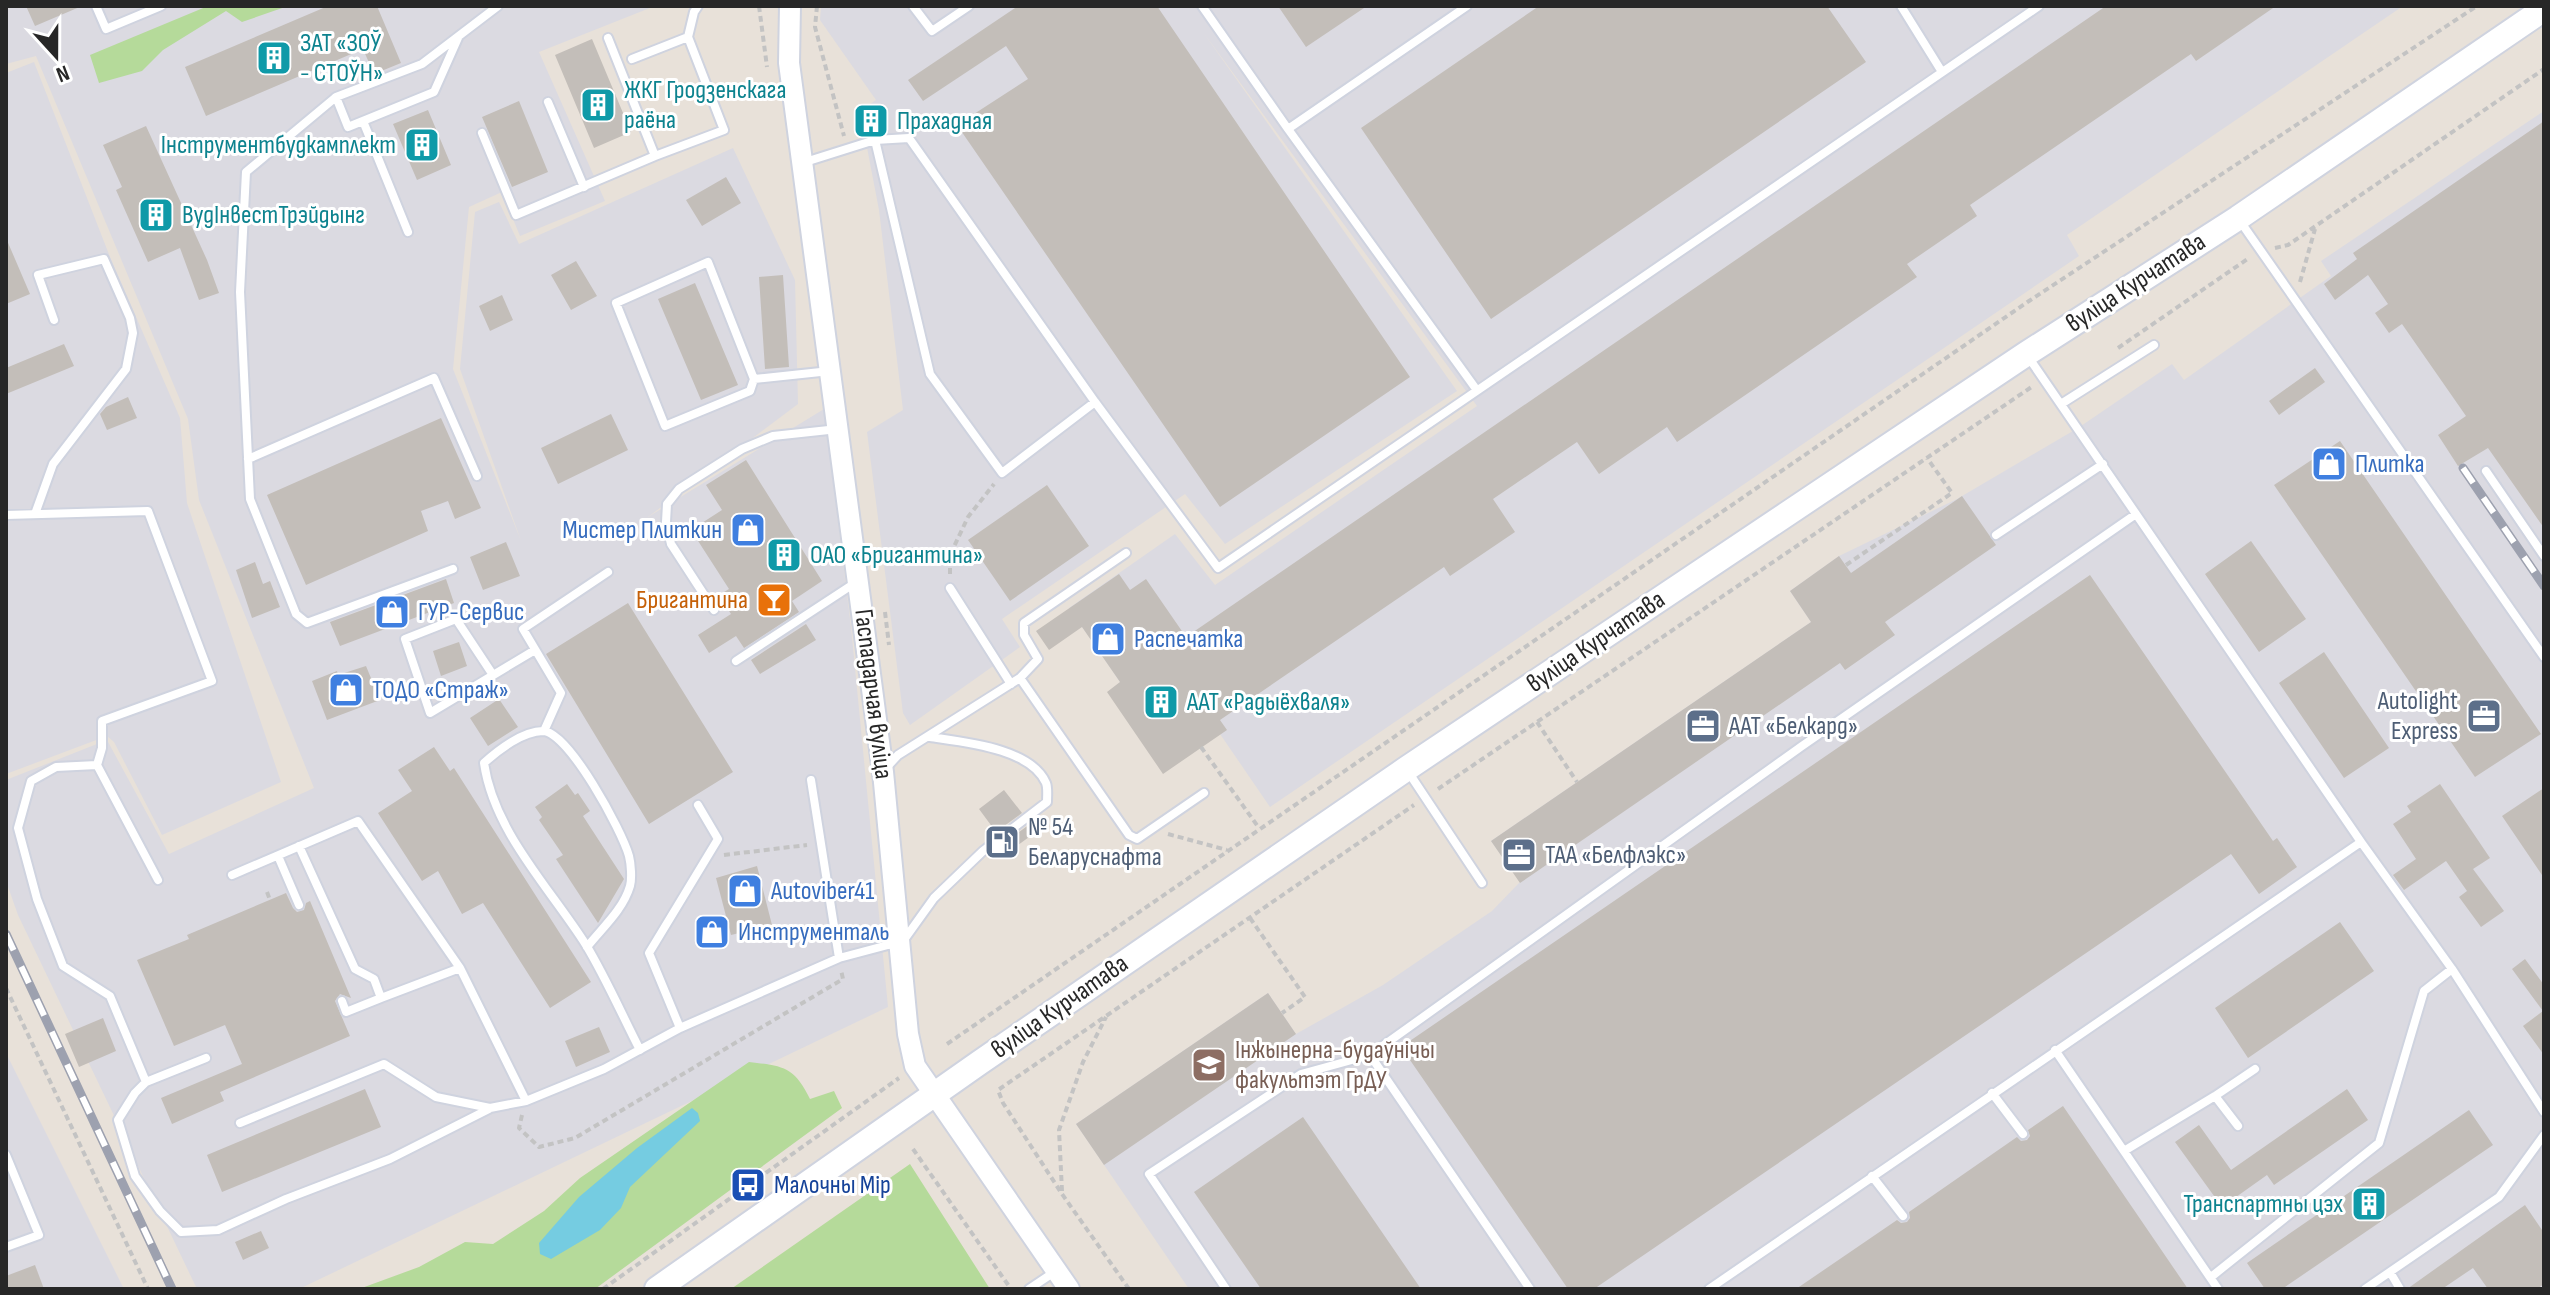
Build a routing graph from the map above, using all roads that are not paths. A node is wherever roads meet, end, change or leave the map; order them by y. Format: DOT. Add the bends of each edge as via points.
graph roads {
  1 [pos="96,6"];
  2 [pos="161,6"];
  3 [pos="498,6"];
  4 [pos="698,6"];
  5 [pos="790,6"];
  6 [pos="913,6"];
  7 [pos="969,6"];
  8 [pos="1202,6"];
  9 [pos="1467,6"];
  10 [pos="1901,6"];
  11 [pos="2039,6"];
  12 [pos="2544,9"];
  13 [pos="459,37"];
  14 [pos="688,37"];
  15 [pos="608,38"];
  16 [pos="632,59"];
  17 [pos="1942,72"];
  18 [pos="336,97"];
  19 [pos="548,102"];
  20 [pos="363,121"];
  21 [pos="1288,129"];
  22 [pos="482,133"];
  23 [pos="875,140"];
  24 [pos="655,156"];
  25 [pos="801,163"];
  26 [pos="584,187"];
  27 [pos="2238,218"];
  28 [pos="408,232"];
  29 [pos="54,320"];
  30 [pos="2154,345"];
  31 [pos="2026,354"];
  32 [pos="831,371"];
  33 [pos="754,379"];
  34 [pos="1476,389"];
  35 [pos="1095,402"];
  36 [pos="2061,404"];
  37 [pos="839,429"];
  38 [pos="248,459"];
  39 [pos="2103,464"];
  40 [pos="2486,471"];
  41 [pos="477,476"];
  42 [pos="35,514"];
  43 [pos="2136,514"];
  44 [pos="6,515"];
  45 [pos="1996,535"];
  46 [pos="1126,553"];
  47 [pos="2544,556"];
  48 [pos="453,569"];
  49 [pos="608,572"];
  50 [pos="859,581"];
  51 [pos="950,588"];
  52 [pos="714,610"];
  53 [pos="535,650"];
  54 [pos="2544,657"];
  55 [pos="736,661"];
  56 [pos="493,675"];
  57 [pos="1020,678"];
  58 [pos="1011,684"];
  59 [pos="544,731"];
  60 [pos="930,737"];
  61 [pos="97,765"];
  62 [pos="1406,769"];
  63 [pos="883,772"];
  64 [pos="811,780"];
  65 [pos="1204,793"];
  66 [pos="698,805"];
  67 [pos="2361,842"];
  68 [pos="299,846"];
  69 [pos="278,856"];
  70 [pos="232,875"];
  71 [pos="158,880"];
  72 [pos="1482,883"];
  73 [pos="299,905"];
  74 [pos="901,944"];
  75 [pos="587,947"];
  76 [pos="839,958"];
  77 [pos="460,968"];
  78 [pos="2452,969"];
  79 [pos="381,998"];
  80 [pos="342,1001"];
  81 [pos="680,1028"];
  82 [pos="640,1050"];
  83 [pos="2055,1050"];
  84 [pos="1370,1055"];
  85 [pos="206,1058"];
  86 [pos="2255,1069"];
  87 [pos="146,1082"];
  88 [pos="1992,1093"];
  89 [pos="936,1095"];
  90 [pos="2215,1096"];
  91 [pos="526,1101"];
  92 [pos="490,1108"];
  93 [pos="2544,1112"];
  94 [pos="240,1123"];
  95 [pos="2238,1126"];
  96 [pos="2023,1134"];
  97 [pos="2544,1135"];
  98 [pos="2124,1151"];
  99 [pos="6,1155"];
  100 [pos="1872,1176"];
  101 [pos="1903,1216"];
  102 [pos="6,1247"];
  103 [pos="1056,1270"];
  104 [pos="2390,1272"];
  105 [pos="2211,1277"];
  106 [pos="657,1289"];
  107 [pos="1029,1289"];
  108 [pos="1069,1289"];
  109 [pos="1226,1289"];
  110 [pos="1530,1289"];
  111 [pos="1709,1289"];
  112 [pos="2218,1289"];
  113 [pos="2365,1289"];
  114 [pos="2400,1289"];
  1 -- 2 [label="lane" via="106,29"];
  3 -- 13 [label="lane"];
  4 -- 14 [label="lane"];
  5 -- 25 [label="street, Гаспадарчая вуліца" via="789,63"];
  6 -- 7 [label="lane" via="932,31"];
  8 -- 21 [label="lane"];
  9 -- 21 [label="lane"];
  10 -- 17 [label="lane"];
  11 -- 17 [label="lane"];
  12 -- 27 [label="main road, вуліца Курчатава"];
  13 -- 18 [label="lane" via="422,64"];
  13 -- 20 [label="lane" via="434,92"];
  14 -- 16 [label="lane"];
  14 -- 24 [label="lane" via="724,130"];
  15 -- 24 [label="lane"];
  17 -- 34 [label="lane"];
  18 -- 20 [label="lane" via="348,127"];
  18 -- 38 [label="lane" via="246,172 240,292"];
  19 -- 26 [label="lane"];
  20 -- 28 [label="lane"];
  21 -- 34 [label="lane"];
  22 -- 26 [label="lane" via="516,215"];
  23 -- 25 [label="lane"];
  23 -- 35 [label="lane" via="909,138"];
  23 -- 35 [label="lane" via="930,374 1002,473"];
  24 -- 26 [label="lane"];
  25 -- 32 [label="street, Гаспадарчая вуліца"];
  27 -- 31 [label="main road, вуліца Курчатава"];
  27 -- 54 [label="lane"];
  29 -- 42 [label="lane" via="38,275 104,259 133,333 126,369 53,464"];
  30 -- 36 [label="lane"];
  31 -- 36 [label="lane"];
  31 -- 62 [label="main road, вуліца Курчатава"];
  32 -- 33 [label="lane"];
  32 -- 37 [label="street, Гаспадарчая вуліца"];
  33 -- 33 [label="lane" via="708,262 616,303 665,426 750,391"];
  34 -- 35 [label="lane" via="1218,568"];
  36 -- 39 [label="lane"];
  37 -- 50 [label="street, Гаспадарчая вуліца"];
  37 -- 52 [label="lane" via="773,436 742,449 679,489 667,504 671,544"];
  38 -- 41 [label="lane" via="434,378"];
  38 -- 48 [label="lane" via="250,499 296,614 307,623"];
  39 -- 43 [label="lane"];
  39 -- 45 [label="lane"];
  40 -- 47 [label="lane"];
  42 -- 44 [label="lane"];
  42 -- 61 [label="lane" via="148,511 212,681 102,721"];
  43 -- 67 [label="lane"];
  43 -- 84 [label="lane"];
  46 -- 57 [label="lane" via="1024,623 1024,635 1038,659"];
  49 -- 53 [label="lane" via="523,629"];
  50 -- 55 [label="lane"];
  50 -- 63 [label="street, Гаспадарчая вуліца"];
  51 -- 58 [label="lane"];
  53 -- 56 [label="lane"];
  53 -- 59 [label="lane" via="561,693"];
  56 -- 56 [label="lane" via="430,713 405,639 456,619"];
  57 -- 58 [label="lane"];
  57 -- 65 [label="lane" via="1129,835 1137,839"];
  58 -- 60 [label="lane"];
  59 -- 75 [label="lane" via="559,737 582,766 629,856 631,884 621,907"];
  59 -- 75 [label="lane" via="523,737 484,763 487,784 510,832"];
  60 -- 63 [label="lane" via="898,755"];
  60 -- 74 [label="lane" via="1004,752 1034,766 1047,785 1047,802 973,860 934,898"];
  61 -- 71 [label="lane"];
  61 -- 87 [label="lane" via="56,767 31,781 18,828 63,966 110,996"];
  62 -- 72 [label="lane"];
  62 -- 89 [label="main road, вуліца Курчатава"];
  63 -- 74 [label="street, Гаспадарчая вуліца"];
  64 -- 76 [label="lane"];
  66 -- 81 [label="lane" via="718,839 649,953"];
  67 -- 78 [label="lane"];
  67 -- 83 [label="lane"];
  68 -- 69 [label="lane"];
  68 -- 77 [label="lane" via="358,821"];
  68 -- 79 [label="lane" via="355,969 374,979"];
  69 -- 70 [label="lane"];
  69 -- 73 [label="lane"];
  74 -- 76 [label="lane"];
  74 -- 89 [label="street, Гаспадарчая вуліца" via="915,1066"];
  75 -- 82 [label="lane"];
  76 -- 81 [label="lane"];
  77 -- 79 [label="lane"];
  77 -- 91 [label="lane"];
  78 -- 93 [label="lane"];
  78 -- 105 [label="lane" via="2424,991 2379,1143"];
  79 -- 80 [label="lane" via="346,1012"];
  81 -- 82 [label="lane"];
  82 -- 91 [label="lane"];
  83 -- 88 [label="lane"];
  83 -- 98 [label="lane"];
  84 -- 109 [label="lane" via="1301,1074 1149,1174"];
  84 -- 110 [label="lane"];
  85 -- 87 [label="lane"];
  86 -- 90 [label="lane"];
  87 -- 92 [label="lane" via="118,1120 135,1176 181,1232 218,1230 390,1159"];
  88 -- 96 [label="lane"];
  88 -- 100 [label="lane"];
  89 -- 103 [label="street, Гаспадарчая вуліца"];
  89 -- 106 [label="main road, вуліца Курчатава"];
  90 -- 95 [label="lane"];
  90 -- 98 [label="lane"];
  91 -- 92 [label="lane"];
  92 -- 94 [label="lane" via="436,1097 384,1064"];
  97 -- 104 [label="lane" via="2499,1197"];
  98 -- 105 [label="lane"];
  99 -- 102 [label="lane" via="39,1235"];
  100 -- 101 [label="lane"];
  100 -- 111 [label="lane"];
  103 -- 107 [label="lane"];
  103 -- 108 [label="street, Гаспадарчая вуліца"];
  104 -- 113 [label="lane"];
  104 -- 114 [label="lane"];
  105 -- 112 [label="lane"];
}
